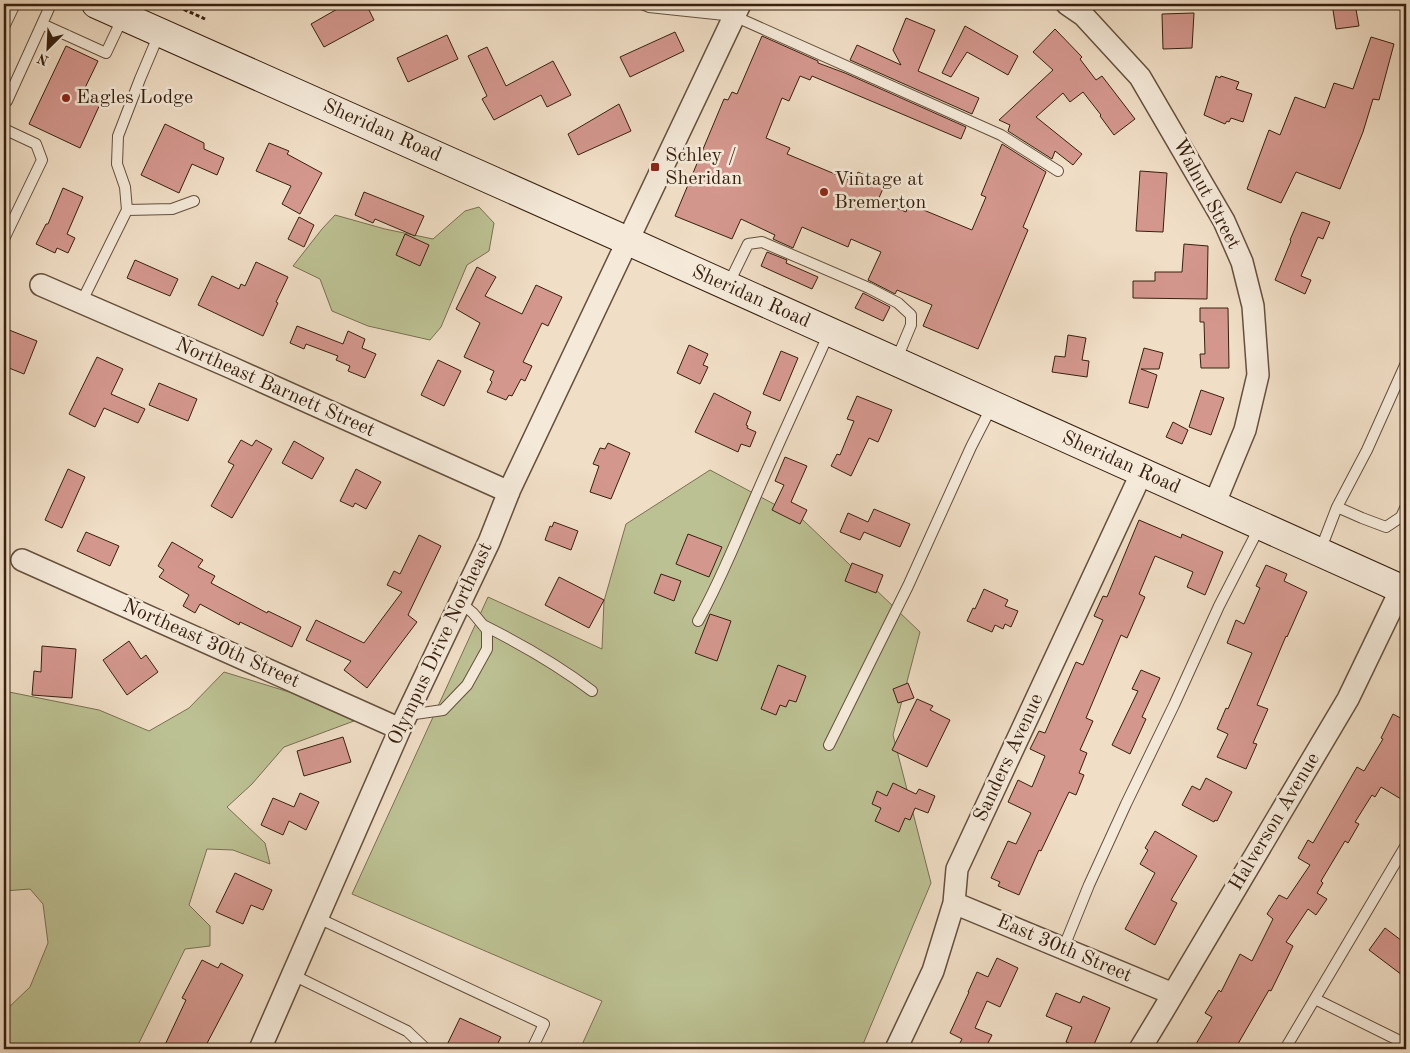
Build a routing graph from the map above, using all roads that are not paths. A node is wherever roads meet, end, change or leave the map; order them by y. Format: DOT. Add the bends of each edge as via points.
graph roads {
  1 [pos="14,4"];
  2 [pos="52,4"];
  3 [pos="642,4"];
  4 [pos="1067,4"];
  5 [pos="109,8"];
  6 [pos="737,10"];
  7 [pos="42,24"];
  8 [pos="4,27"];
  9 [pos="160,33"];
  10 [pos="7,100"];
  11 [pos="4,129"];
  12 [pos="1058,171"];
  13 [pos="194,201"];
  14 [pos="127,210"];
  15 [pos="4,239"];
  16 [pos="628,241"];
  17 [pos="41,285"];
  18 [pos="728,286"];
  19 [pos="81,303"];
  20 [pos="829,332"];
  21 [pos="896,362"];
  22 [pos="1406,363"];
  23 [pos="992,405"];
  24 [pos="1142,472"];
  25 [pos="509,492"];
  26 [pos="1214,505"];
  27 [pos="1406,506"];
  28 [pos="1337,507"];
  29 [pos="1260,526"];
  30 [pos="1320,552"];
  31 [pos="22,560"];
  32 [pos="1404,590"];
  33 [pos="460,602"];
  34 [pos="698,621"];
  35 [pos="483,625"];
  36 [pos="592,691"];
  37 [pos="403,722"];
  38 [pos="829,745"];
  39 [pos="1406,845"];
  40 [pos="954,903"];
  41 [pos="318,918"];
  42 [pos="1063,949"];
  43 [pos="292,975"];
  44 [pos="1173,994"];
  45 [pos="1315,999"];
  46 [pos="1406,1044"];
  47 [pos="260,1049"];
  48 [pos="424,1049"];
  49 [pos="532,1049"];
  50 [pos="896,1049"];
  51 [pos="1140,1049"];
  52 [pos="1285,1049"];
  1 -- 8 [label="lane"];
  2 -- 7 [label="lane"];
  3 -- 6 [label="lane"];
  4 -- 26 [label="street, Walnut Street" via="1083,15 1140,76 1224,221 1242,262 1253,306 1258,375 1245,430"];
  5 -- 7 [label="lane" via="106,54"];
  5 -- 9 [label="main road, Sheridan Road"];
  6 -- 12 [label="lane" via="1001,134"];
  6 -- 16 [label="street, Olympus Drive Northeast"];
  7 -- 10 [label="lane"];
  9 -- 14 [label="lane" via="118,136 117,164"];
  9 -- 16 [label="main road, Sheridan Road"];
  11 -- 15 [label="lane" via="36,144 42,160"];
  13 -- 14 [label="lane" via="172,209"];
  14 -- 19 [label="lane"];
  16 -- 18 [label="main road, Sheridan Road"];
  16 -- 25 [label="street, Olympus Drive Northeast"];
  17 -- 19 [label="street, Northeast Barnett Street"];
  18 -- 20 [label="main road, Sheridan Road"];
  18 -- 21 [label="lane" via="748,244 762,242 870,288 898,302 911,315 911,325"];
  19 -- 25 [label="street, Northeast Barnett Street"];
  20 -- 21 [label="main road, Sheridan Road"];
  20 -- 34 [label="lane" via="714,593"];
  21 -- 23 [label="main road, Sheridan Road"];
  22 -- 28 [label="lane"];
  23 -- 24 [label="main road, Sheridan Road"];
  23 -- 38 [label="lane" via="908,586"];
  24 -- 26 [label="main road, Sheridan Road"];
  24 -- 40 [label="street, Sanders Avenue" via="957,869"];
  25 -- 33 [label="street, Olympus Drive Northeast"];
  26 -- 29 [label="main road, Sheridan Road"];
  27 -- 28 [label="lane" via="1401,517 1386,527"];
  28 -- 30 [label="lane"];
  29 -- 30 [label="main road, Sheridan Road"];
  29 -- 42 [label="lane" via="1126,804"];
  30 -- 32 [label="main road, Sheridan Road"];
  31 -- 37 [label="street, Northeast 30th Street"];
  32 -- 44 [label="street, Halverson Avenue" via="1348,699"];
  33 -- 35 [label="lane"];
  33 -- 37 [label="street, Olympus Drive Northeast"];
  35 -- 36 [label="lane" via="537,653"];
  35 -- 37 [label="lane" via="487,630 487,649 467,685 443,710"];
  37 -- 41 [label="street, Olympus Drive Northeast"];
  39 -- 45 [label="lane"];
  40 -- 42 [label="street, East 30th Street"];
  40 -- 50 [label="street, Sanders Avenue" via="933,971"];
  41 -- 43 [label="street, Olympus Drive Northeast"];
  41 -- 49 [label="lane" via="544,1024"];
  42 -- 44 [label="street, East 30th Street"];
  43 -- 47 [label="street, Olympus Drive Northeast"];
  43 -- 48 [label="lane" via="407,1031"];
  44 -- 51 [label="street, Halverson Avenue"];
  45 -- 46 [label="lane"];
  45 -- 52 [label="lane"];
}
